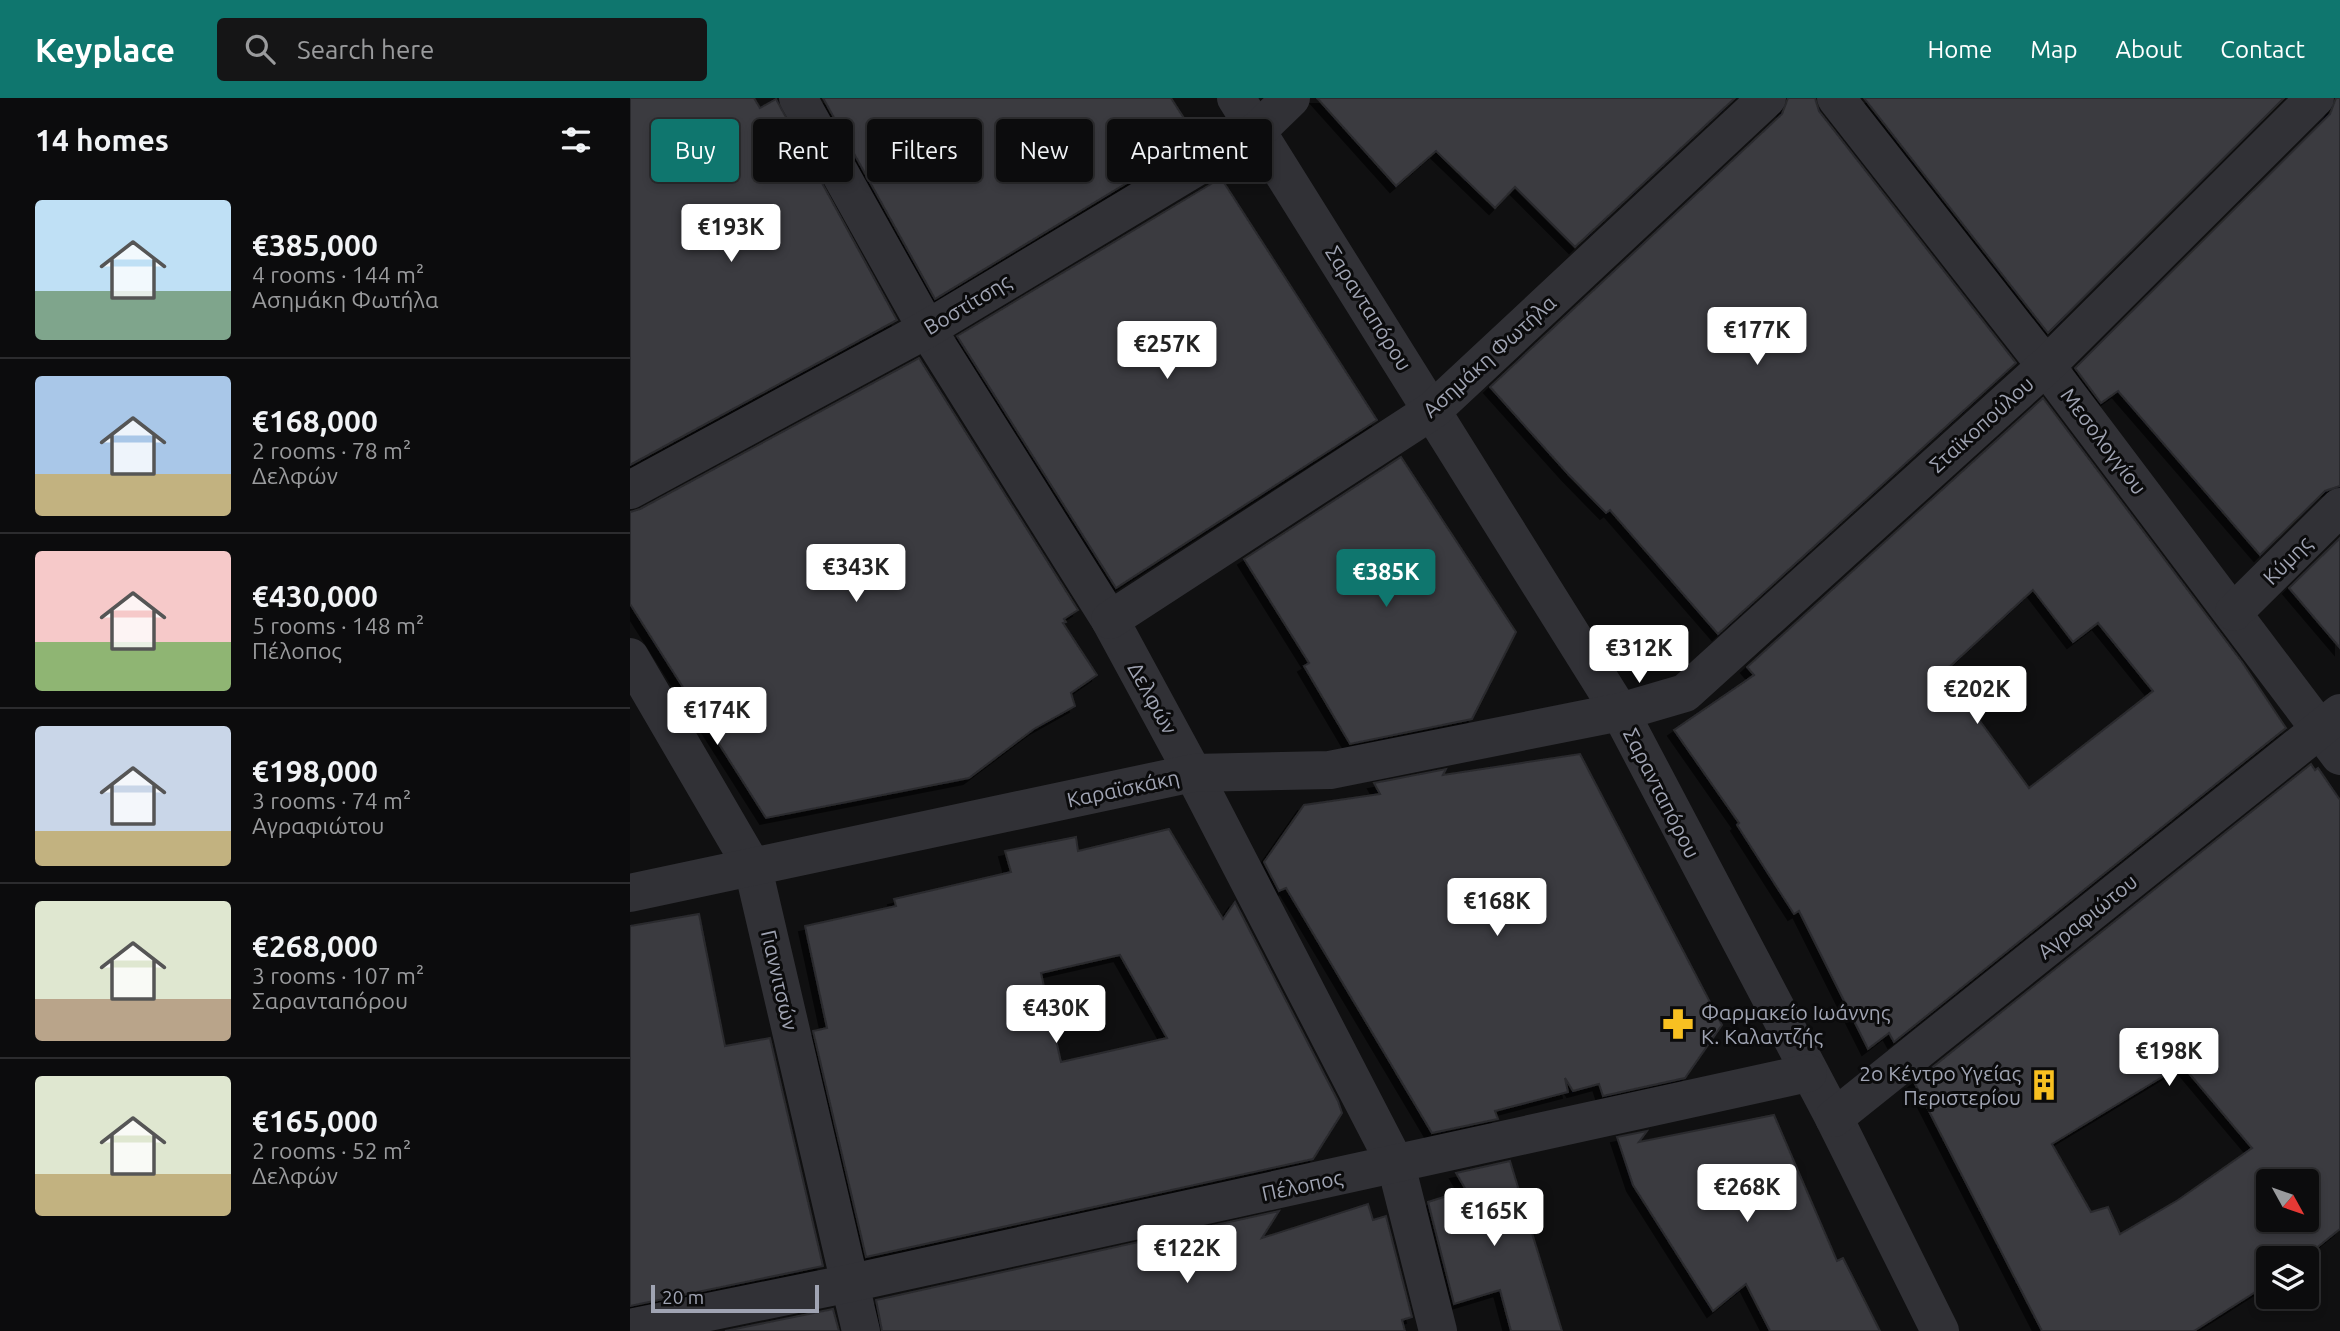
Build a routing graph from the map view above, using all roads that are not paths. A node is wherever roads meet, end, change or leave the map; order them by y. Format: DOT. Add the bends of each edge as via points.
graph roads {
  1 [pos="798,98"];
  2 [pos="1236,98"];
  3 [pos="1291,98"];
  4 [pos="1767,98"];
  5 [pos="1836,98"];
  6 [pos="2315,98"];
  7 [pos="1250,119"];
  8 [pos="1269,119"];
  9 [pos="1272,152"];
  10 [pos="1172,182"];
  11 [pos="928,329"];
  12 [pos="2046,366"];
  13 [pos="1433,410"];
  14 [pos="630,491"];
  15 [pos="2340,507"];
  16 [pos="2234,612"];
  17 [pos="1110,620"];
  18 [pos="630,657"];
  19 [pos="1620,712"];
  20 [pos="2333,733"];
  21 [pos="1194,773"];
  22 [pos="753,868"];
  23 [pos="630,893"];
  24 [pos="1808,1073"];
  25 [pos="1834,1118"];
  26 [pos="1396,1165"];
  27 [pos="851,1283"];
  28 [pos="630,1328"];
  29 [pos="860,1331"];
  30 [pos="1438,1331"];
  31 [pos="1940,1331"];
  1 -- 11 [label="street, Δελφών"];
  2 -- 7 [label="street, Σαρανταπόρου"];
  3 -- 8 [label="street, Βοστίτσης"];
  4 -- 13 [label="street, Ασημάκη Φωτήλα"];
  5 -- 12 [label="street, Μεσολογγίου"];
  6 -- 12 [label="street, Σταϊκοπούλου"];
  9 -- 13 [label="street, Σαρανταπόρου"];
  10 -- 11 [label="street, Βοστίτσης"];
  11 -- 14 [label="street, Βοστίτσης"];
  11 -- 17 [label="street, Δελφών"];
  12 -- 16 [label="street, Μεσολογγίου"];
  12 -- 19 [label="street, Σταϊκοπούλου" via="1685,693"];
  13 -- 17 [label="street, Ασημάκη Φωτήλα"];
  13 -- 19 [label="street, Σαρανταπόρου"];
  15 -- 16 [label="street, Κύμης"];
  16 -- 20 [label="street, Μεσολογγίου"];
  17 -- 21 [label="street, Δελφών"];
  18 -- 22 [label="street, Γιαννιτσών"];
  19 -- 21 [label="street, Καραϊσκάκη" via="1330,769"];
  19 -- 24 [label="street, Σαρανταπόρου"];
  20 -- 25 [label="street, Αγραφιώτου"];
  21 -- 22 [label="street, Καραϊσκάκη"];
  21 -- 26 [label="street, Δελφών"];
  22 -- 23 [label="street, Καραϊσκάκη"];
  22 -- 27 [label="street, Γιαννιτσών"];
  24 -- 25 [label="street, Σαρανταπόρου"];
  24 -- 26 [label="street, Πέλοπος"];
  25 -- 31 [label="street, Σαρανταπόρου"];
  26 -- 27 [label="street, Πέλοπος"];
  26 -- 30 [label="street, Δελφών"];
  27 -- 28 [label="street, Πέλοπος"];
  27 -- 29 [label="street, Γιαννιτσών"];
}
